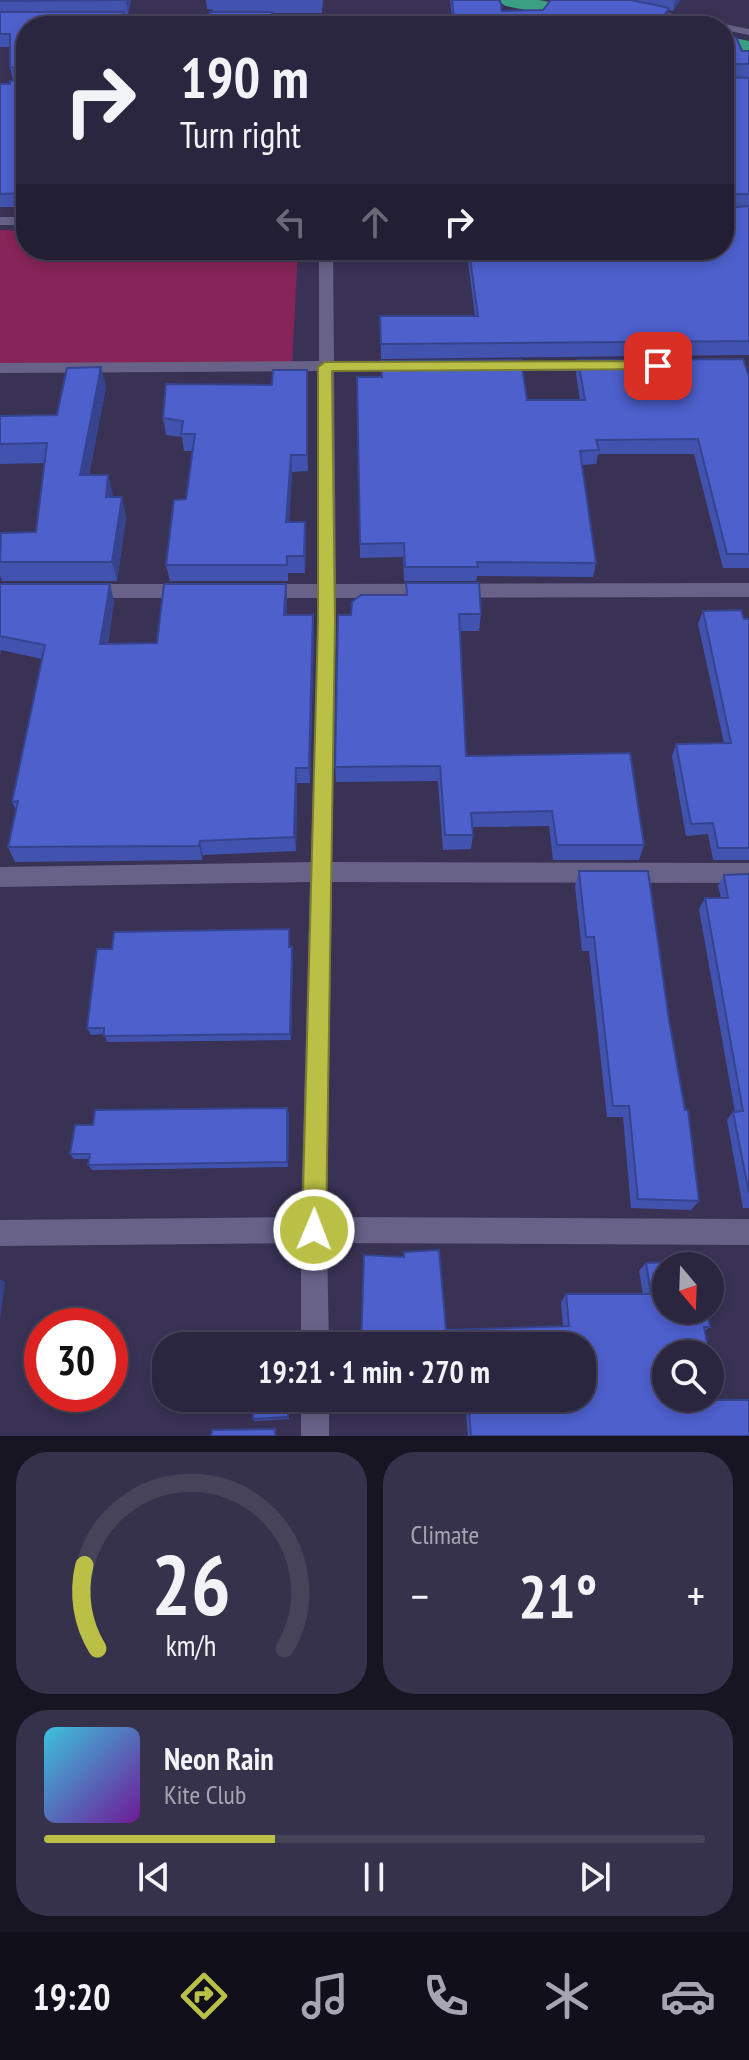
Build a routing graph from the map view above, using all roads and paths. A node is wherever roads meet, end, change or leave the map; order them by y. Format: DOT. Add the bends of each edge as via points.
graph roads {
  1 [pos="629,9"];
  2 [pos="667,16"];
  3 [pos="326,260"];
  4 [pos="419,366"];
  5 [pos="482,366"];
  6 [pos="623,366"];
  7 [pos="325,367"];
  8 [pos="0,368"];
  9 [pos="327,590"];
  10 [pos="749,590"];
  11 [pos="62,591"];
  12 [pos="203,591"];
  13 [pos="249,591"];
  14 [pos="323,872"];
  15 [pos="749,873"];
  16 [pos="0,877"];
  17 [pos="314,1230"];
  18 [pos="749,1232"];
  19 [pos="0,1233"];
  20 [pos="315,1332"];
  21 [pos="315,1412"];
  22 [pos="315,1436"];
  1 -- 2 [label="street"];
  3 -- 7 [label="street"];
  4 -- 7 [label="street"];
  5 -- 6 [label="street"];
  7 -- 8 [label="street"];
  7 -- 9 [label="street"];
  9 -- 10 [label="street"];
  9 -- 13 [label="street"];
  9 -- 14 [label="street"];
  11 -- 12 [label="street"];
  14 -- 15 [label="street"];
  14 -- 16 [label="street"];
  14 -- 17 [label="street"];
  17 -- 18 [label="street"];
  17 -- 19 [label="street"];
  17 -- 20 [label="street"];
  21 -- 22 [label="street"];
}
